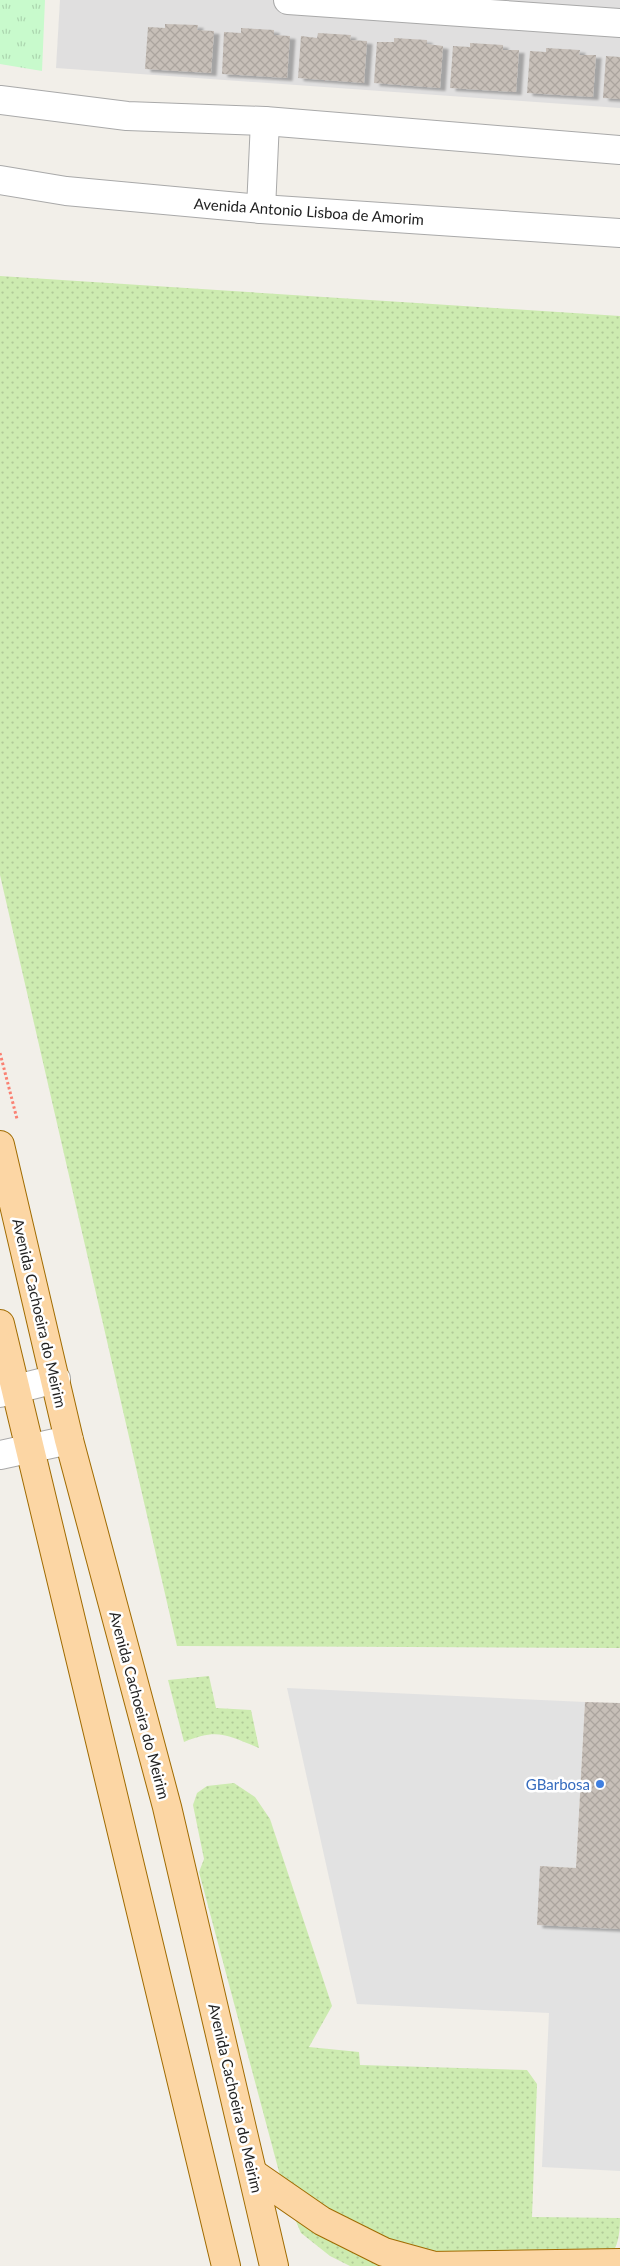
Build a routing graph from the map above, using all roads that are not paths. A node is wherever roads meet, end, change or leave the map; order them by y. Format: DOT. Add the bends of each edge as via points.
graph roads {
  1 [pos="288,0"];
  2 [pos="620,23"];
  3 [pos="0,100"];
  4 [pos="264,122"];
  5 [pos="620,150"];
  6 [pos="0,180"];
  7 [pos="261,209"];
  8 [pos="620,233"];
  9 [pos="0,1145"];
  10 [pos="0,1324"];
  11 [pos="56,1379"];
  12 [pos="8,1391"];
  13 [pos="69,1440"];
  14 [pos="30,1448"];
  15 [pos="0,1455"];
  16 [pos="254,2174"];
  17 [pos="620,2263"];
  18 [pos="226,2266"];
  19 [pos="274,2266"];
  20 [pos="430,2266"];
  1 -- 2 [label="street"];
  3 -- 4 [label="street" via="127,116"];
  4 -- 5 [label="street"];
  4 -- 7 [label="street"];
  6 -- 7 [label="street, Avenida Antonio Lisboa de Amorim" via="66,191"];
  7 -- 8 [label="street, Avenida Antonio Lisboa de Amorim"];
  9 -- 11 [label="main road, Avenida Cachoeira do Meirim"];
  10 -- 12 [label="main road"];
  11 -- 12 [label="street"];
  11 -- 13 [label="main road, Avenida Cachoeira do Meirim"];
  12 -- 14 [label="main road"];
  13 -- 14 [label="street"];
  13 -- 16 [label="main road, Avenida Cachoeira do Meirim" via="167,1807"];
  14 -- 15 [label="street"];
  14 -- 18 [label="main road"];
  16 -- 19 [label="main road, Avenida Cachoeira do Meirim"];
  16 -- 20 [label="main road" via="322,2221 384,2252"];
  17 -- 20 [label="main road"];
}
